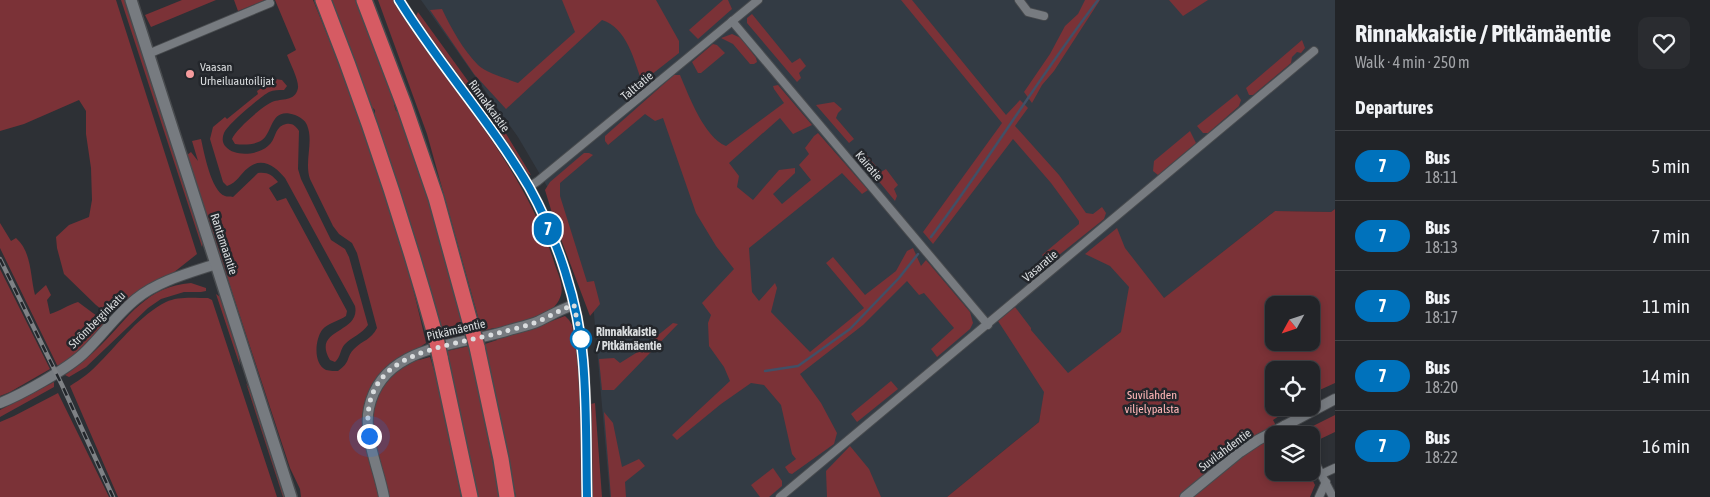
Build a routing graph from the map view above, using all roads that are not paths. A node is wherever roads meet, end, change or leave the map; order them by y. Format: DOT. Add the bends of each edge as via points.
graph roads {
  1 [pos="131,0"];
  2 [pos="323,0"];
  3 [pos="364,0"];
  4 [pos="399,0"];
  5 [pos="758,0"];
  6 [pos="1019,0"];
  7 [pos="270,3"];
  8 [pos="370,7"];
  9 [pos="1044,16"];
  10 [pos="732,21"];
  11 [pos="1314,51"];
  12 [pos="148,54"];
  13 [pos="529,188"];
  14 [pos="216,264"];
  15 [pos="574,305"];
  16 [pos="988,325"];
  17 [pos="1335,399"];
  18 [pos="0,402"];
  19 [pos="1284,425"];
  20 [pos="1335,468"];
  21 [pos="1320,471"];
  22 [pos="1322,474"];
  23 [pos="1326,482"];
  24 [pos="291,497"];
  25 [pos="384,497"];
  26 [pos="470,497"];
  27 [pos="507,497"];
  28 [pos="587,497"];
  29 [pos="780,497"];
  30 [pos="1185,497"];
  31 [pos="1319,497"];
  32 [pos="1333,497"];
  1 -- 12 [label="main road, Rantamaantie"];
  2 -- 26 [label="highway, bridge" via="356,83 397,204 436,338"];
  3 -- 8 [label="highway"];
  4 -- 13 [label="street, Rinnakkaistie"];
  5 -- 10 [label="street, Talttatie"];
  6 -- 9 [label="street" via="1028,12"];
  7 -- 12 [label="street"];
  8 -- 27 [label="highway, bridge" via="436,198 477,347"];
  10 -- 13 [label="street, Talttatie"];
  10 -- 16 [label="street, Kairatie"];
  11 -- 16 [label="street, Vasaratie"];
  12 -- 14 [label="main road, Rantamaantie"];
  13 -- 15 [label="street, Rinnakkaistie" via="556,247"];
  14 -- 18 [label="street, Strömberginkatu" via="147,291 135,299 81,356"];
  14 -- 24 [label="main road, Rantamaantie"];
  15 -- 25 [label="street, Pitkämäentie" via="527,325 424,351 403,360 384,376 374,391 367,422"];
  15 -- 28 [label="street, Rinnakkaistie" via="583,360"];
  16 -- 29 [label="street, Vasaratie"];
  17 -- 19 [label="street, Suvilahdentie"];
  19 -- 30 [label="street, Suvilahdentie" via="1240,452"];
  20 -- 22 [label="street"];
  21 -- 22 [label="street"];
  22 -- 23 [label="street"];
  23 -- 31 [label="street"];
  23 -- 32 [label="street"];
}
